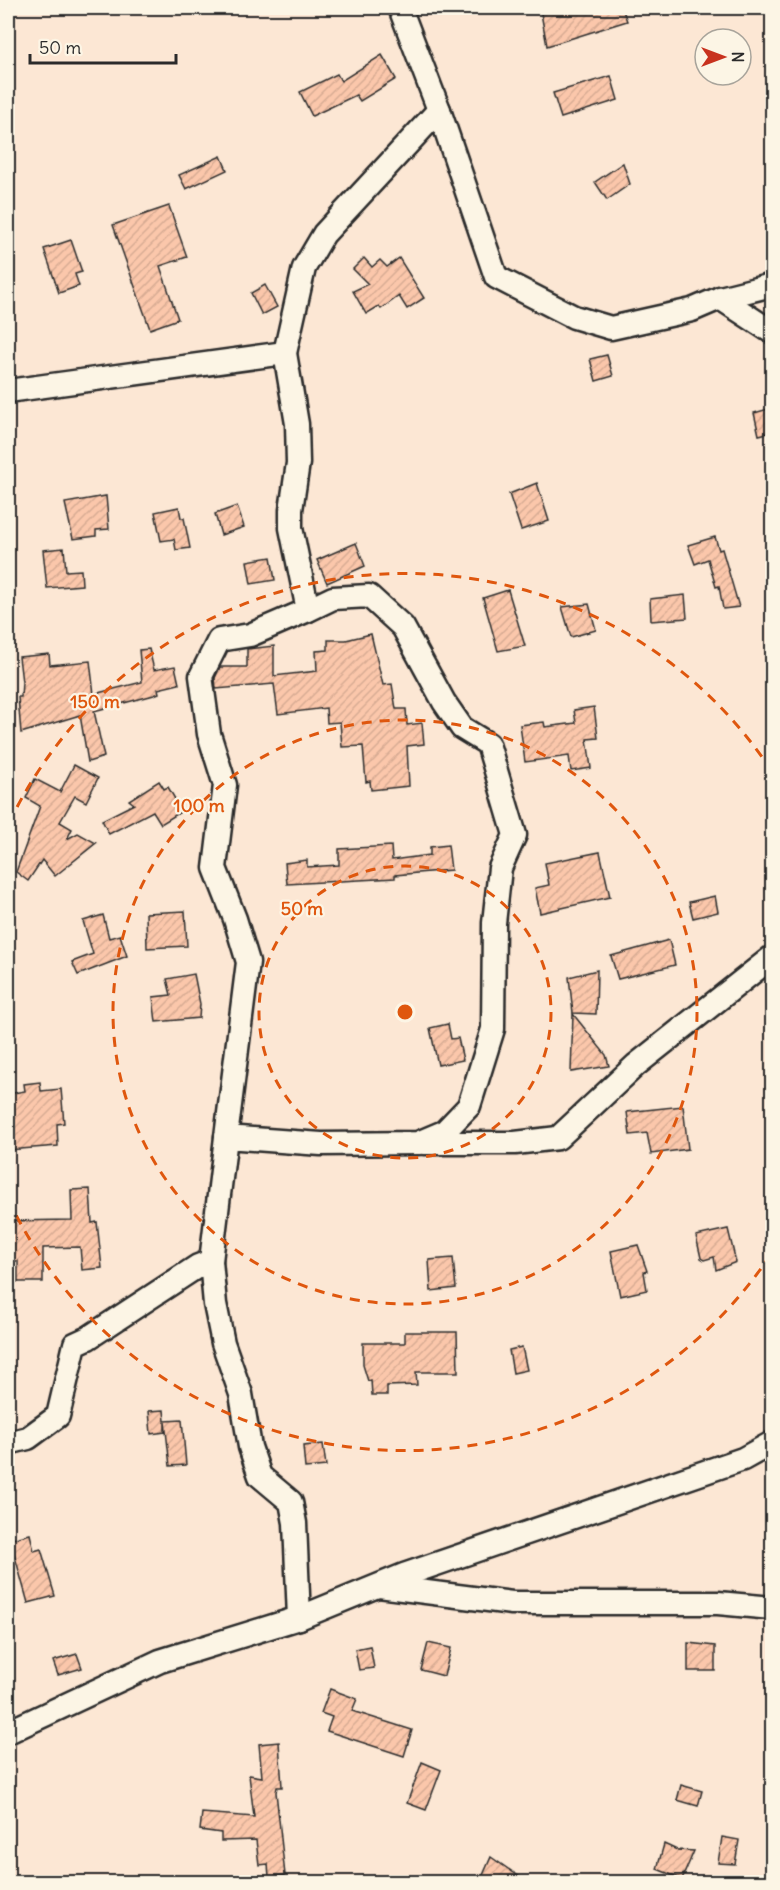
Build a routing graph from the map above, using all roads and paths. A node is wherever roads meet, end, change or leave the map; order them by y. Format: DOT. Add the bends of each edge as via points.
graph roads {
  1 [pos="400,8"];
  2 [pos="439,110"];
  3 [pos="772,285"];
  4 [pos="720,298"];
  5 [pos="772,332"];
  6 [pos="285,353"];
  7 [pos="8,391"];
  8 [pos="308,610"];
  9 [pos="772,957"];
  10 [pos="226,1137"];
  11 [pos="418,1143"];
  12 [pos="211,1261"];
  13 [pos="8,1443"];
  14 [pos="772,1443"];
  15 [pos="375,1586"];
  16 [pos="772,1608"];
  17 [pos="299,1618"];
  18 [pos="8,1732"];
  1 -- 2 [label="street"];
  2 -- 4 [label="street" via="496,277 573,317 611,328 692,310"];
  2 -- 6 [label="street" via="324,234 304,268"];
  3 -- 4 [label="street"];
  4 -- 5 [label="street"];
  6 -- 7 [label="street"];
  6 -- 8 [label="street" via="298,443 291,528"];
  8 -- 10 [label="street" via="250,635 219,640 201,676 209,734 225,785 215,868 248,962"];
  8 -- 11 [label="street" via="333,598 369,596 403,627 462,728 488,744 515,835 500,868 494,923 493,1029 477,1085 469,1106 444,1132"];
  9 -- 11 [label="street" via="636,1065 558,1138 515,1143"];
  10 -- 11 [label="street" via="321,1144"];
  10 -- 12 [label="street"];
  12 -- 13 [label="street" via="75,1344 58,1416 28,1438"];
  12 -- 17 [label="street" via="223,1343 241,1394 250,1447 260,1476 291,1502"];
  14 -- 15 [label="street" via="743,1459"];
  15 -- 16 [label="street" via="512,1603 718,1603"];
  15 -- 17 [label="street"];
  17 -- 18 [label="street" via="160,1661"];
}
